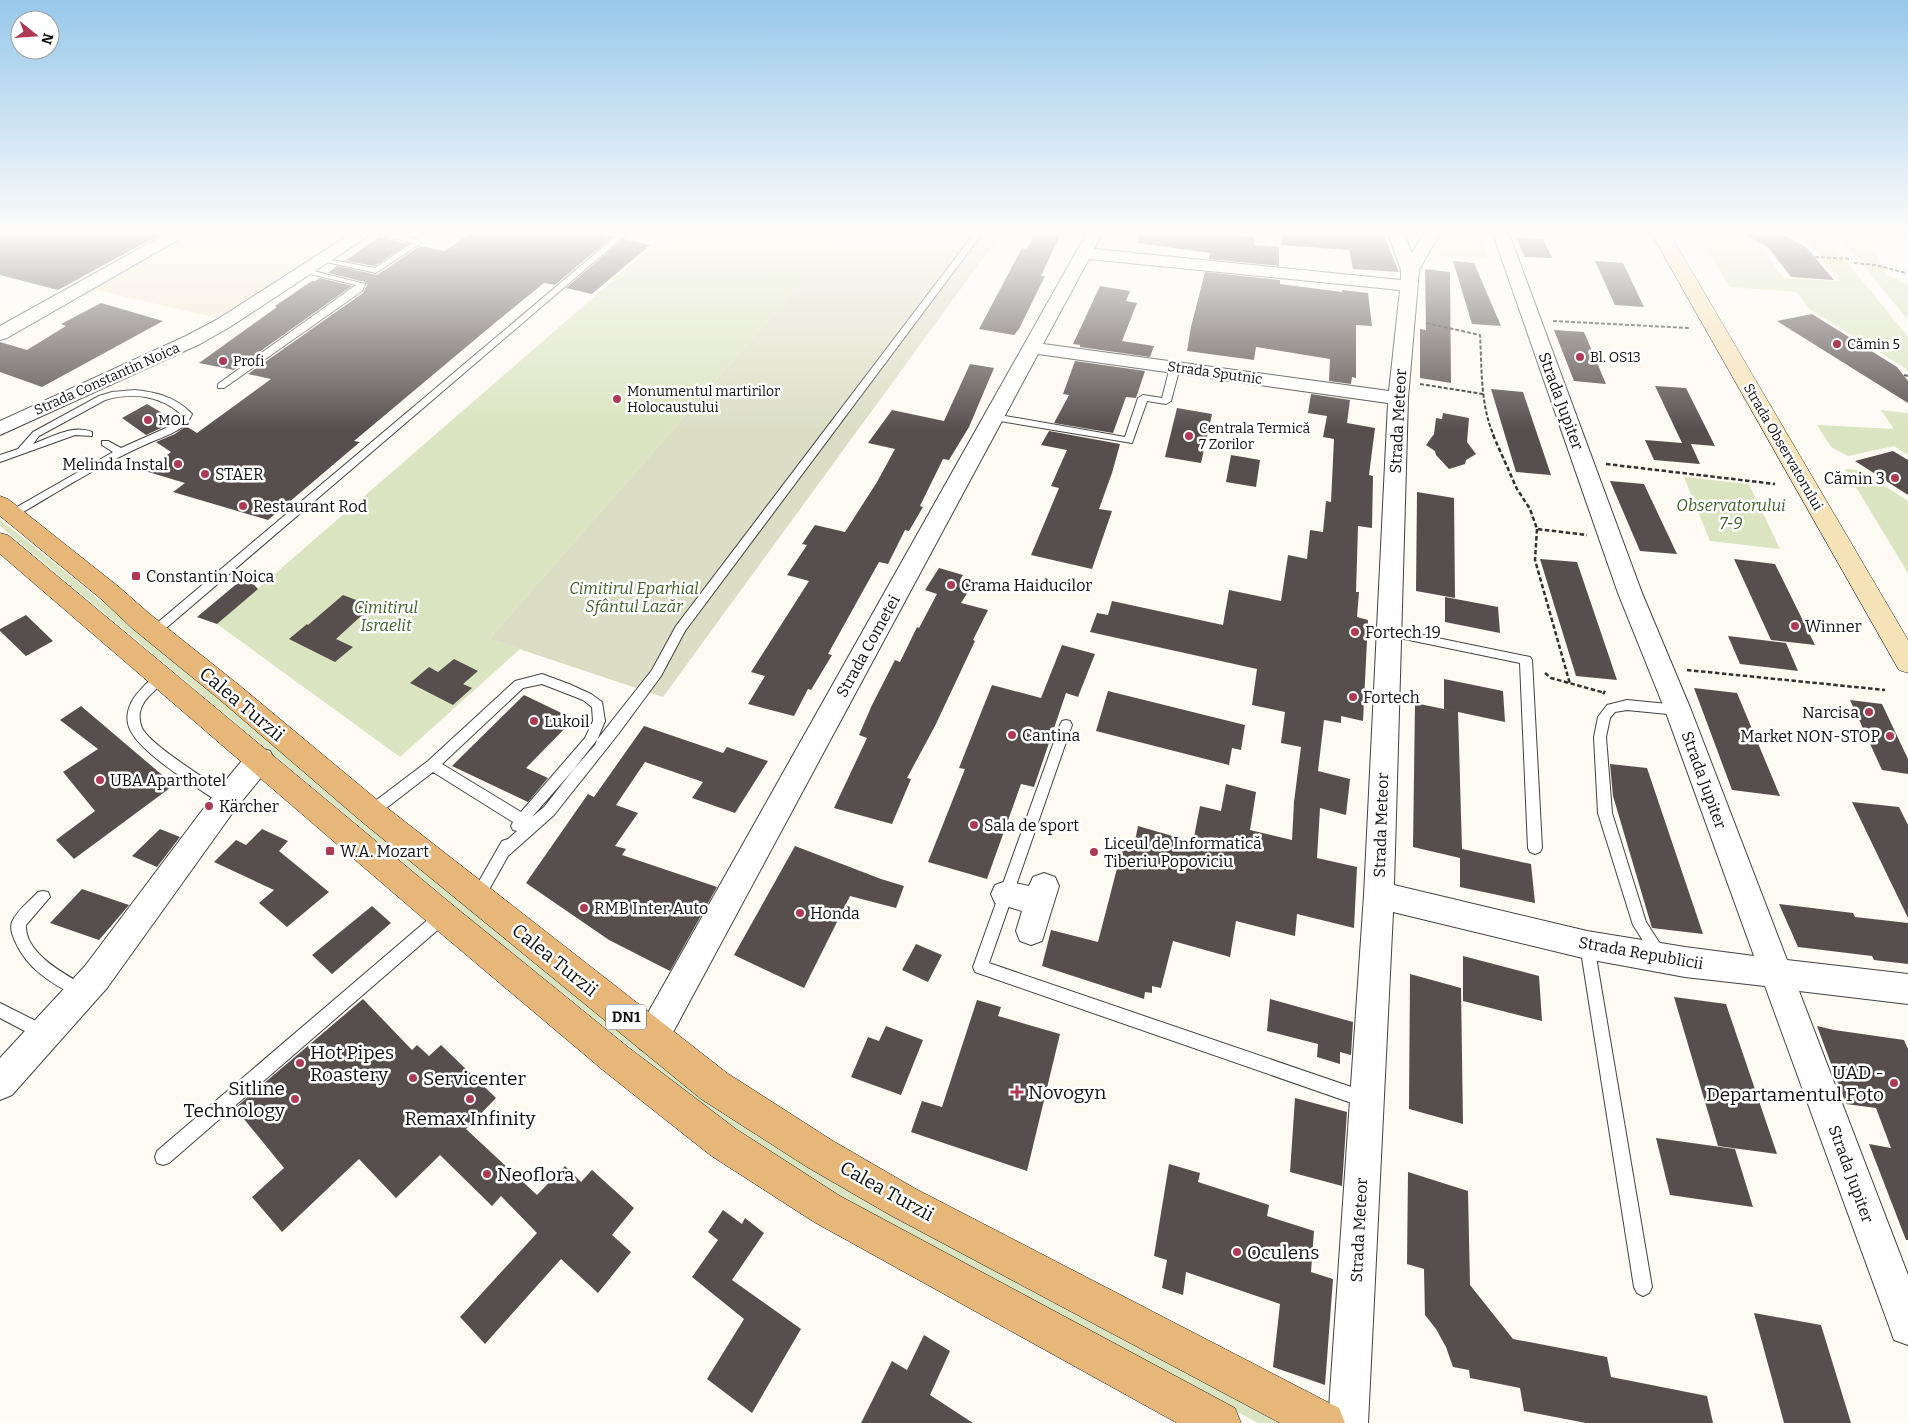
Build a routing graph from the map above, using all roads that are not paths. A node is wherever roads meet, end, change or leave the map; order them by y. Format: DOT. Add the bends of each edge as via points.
graph roads {
  1 [pos="64,297"];
  2 [pos="263,297"];
  3 [pos="347,297"];
  4 [pos="547,297"];
  5 [pos="929,297"];
  6 [pos="1059,297"];
  7 [pos="1408,297"];
  8 [pos="1523,297"];
  9 [pos="1698,297"];
  10 [pos="0,334"];
  11 [pos="1032,348"];
  12 [pos="1175,367"];
  13 [pos="221,386"];
  14 [pos="1399,389"];
  15 [pos="994,417"];
  16 [pos="0,430"];
  17 [pos="90,434"];
  18 [pos="106,443"];
  19 [pos="22,450"];
  20 [pos="120,452"];
  21 [pos="0,459"];
  22 [pos="5,519"];
  23 [pos="154,632"];
  24 [pos="1389,632"];
  25 [pos="1908,663"];
  26 [pos="163,677"];
  27 [pos="1678,710"];
  28 [pos="1066,725"];
  29 [pos="260,759"];
  30 [pos="433,765"];
  31 [pos="226,800"];
  32 [pos="371,812"];
  33 [pos="522,820"];
  34 [pos="1535,848"];
  35 [pos="503,852"];
  36 [pos="1006,894"];
  37 [pos="1379,895"];
  38 [pos="43,897"];
  39 [pos="477,897"];
  40 [pos="443,916"];
  41 [pos="1031,930"];
  42 [pos="1587,945"];
  43 [pos="1663,958"];
  44 [pos="1776,973"];
  45 [pos="1908,989"];
  46 [pos="83,992"];
  47 [pos="0,1010"];
  48 [pos="46,1034"];
  49 [pos="652,1038"];
  50 [pos="0,1083"];
  51 [pos="1366,1100"];
  52 [pos="163,1157"];
  53 [pos="1643,1287"];
  54 [pos="1908,1326"];
  55 [pos="1220,1423"];
  56 [pos="1324,1423"];
  57 [pos="1348,1423"];
  1 -- 10 [label="street"];
  2 -- 16 [label="street, Strada Constantin Noica" via="193,340"];
  3 -- 13 [label="lane"];
  4 -- 23 [label="lane"];
  5 -- 35 [label="lane" via="680,630 658,673 626,715 548,811"];
  6 -- 11 [label="street, Strada Cometei"];
  7 -- 14 [label="street, Strada Meteor"];
  8 -- 27 [label="street, Strada Jupiter" via="1610,538"];
  9 -- 25 [label="main road, Strada Observatorului"];
  11 -- 12 [label="street, Strada Sputnic"];
  11 -- 15 [label="street, Strada Cometei"];
  12 -- 14 [label="street, Strada Sputnic"];
  12 -- 15 [label="lane" via="1166,401 1143,398 1128,440"];
  14 -- 24 [label="street, Strada Meteor"];
  15 -- 49 [label="street, Strada Cometei"];
  17 -- 19 [label="lane" via="74,432"];
  18 -- 20 [label="lane"];
  19 -- 20 [label="lane" via="36,434 113,394 147,394 183,408 187,414 178,426"];
  19 -- 21 [label="lane"];
  20 -- 22 [label="lane"];
  22 -- 23 [label="main road, Calea Turzii / DN1" via="110,593"];
  22 -- 26 [label="main road, Calea Turzii / DN1"];
  23 -- 32 [label="main road, Calea Turzii / DN1"];
  24 -- 34 [label="lane" via="1526,660"];
  24 -- 37 [label="street, Strada Meteor"];
  26 -- 29 [label="main road, Calea Turzii / DN1"];
  26 -- 31 [label="lane" via="145,692 137,704 134,713 137,732"];
  27 -- 43 [label="lane" via="1627,705 1611,708 1604,717 1600,737 1605,812 1640,926"];
  27 -- 44 [label="street, Strada Jupiter"];
  28 -- 36 [label="lane"];
  29 -- 31 [label="street"];
  29 -- 40 [label="main road, Calea Turzii / DN1"];
  30 -- 32 [label="lane"];
  30 -- 33 [label="lane"];
  30 -- 33 [label="lane" via="519,684 542,679 587,697 598,705 599,722 590,742"];
  31 -- 46 [label="street"];
  32 -- 39 [label="main road, Calea Turzii / DN1"];
  33 -- 35 [label="lane"];
  35 -- 39 [label="lane"];
  36 -- 41 [label="street" via="1041,894"];
  36 -- 51 [label="lane" via="980,967"];
  37 -- 42 [label="street, Strada Republicii"];
  37 -- 51 [label="street, Strada Meteor"];
  38 -- 46 [label="lane" via="19,924 18,930 24,944 43,968"];
  39 -- 49 [label="main road, Calea Turzii / DN1"];
  40 -- 52 [label="lane"];
  40 -- 55 [label="main road, Calea Turzii / DN1" via="723,1142 827,1209"];
  42 -- 43 [label="street, Strada Republicii"];
  42 -- 53 [label="lane"];
  43 -- 44 [label="street, Strada Republicii"];
  44 -- 45 [label="street, Strada Republicii"];
  44 -- 54 [label="street, Strada Jupiter"];
  46 -- 48 [label="street"];
  47 -- 48 [label="lane"];
  48 -- 50 [label="street"];
  49 -- 56 [label="main road, Calea Turzii / DN1" via="714,1086 820,1154 904,1202"];
  51 -- 57 [label="street, Strada Meteor"];
}
